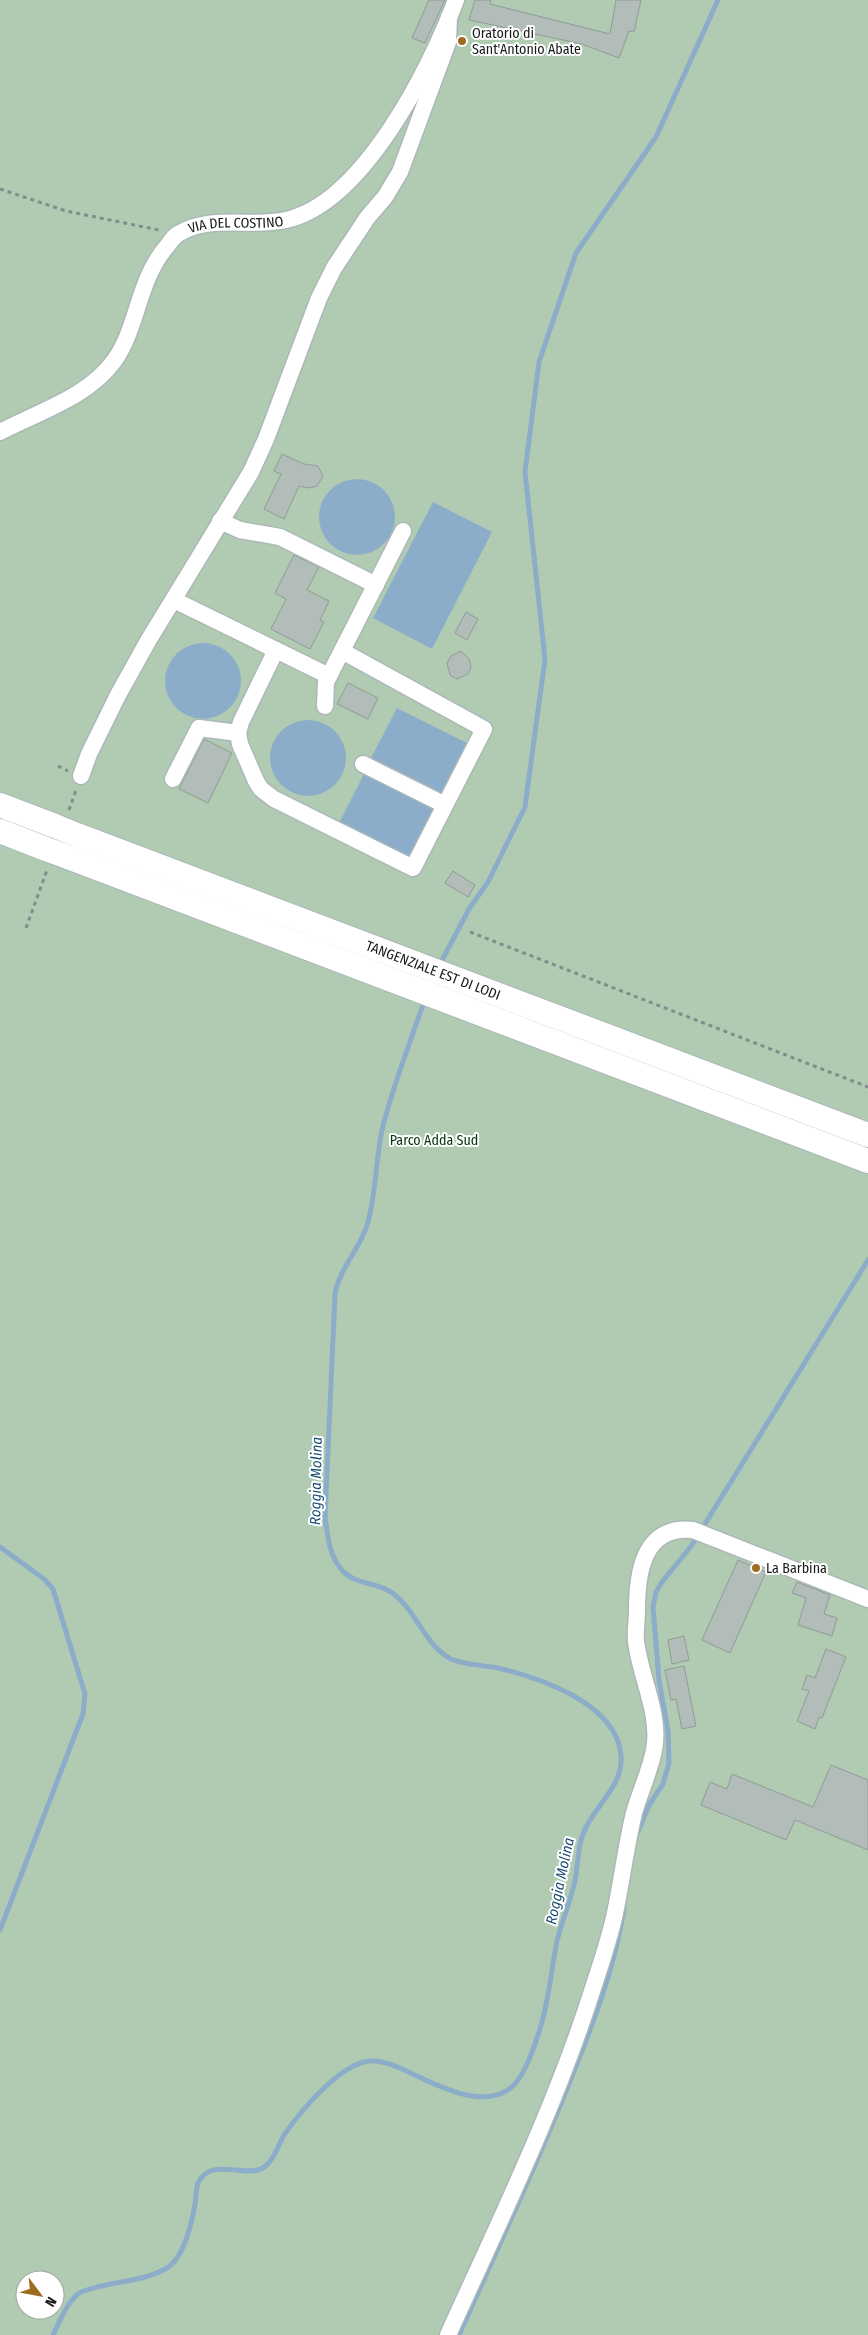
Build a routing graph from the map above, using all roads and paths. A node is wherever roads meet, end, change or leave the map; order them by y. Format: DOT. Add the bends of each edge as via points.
graph roads {
  1 [pos="456,0"];
  2 [pos="450,17"];
  3 [pos="0,189"];
  4 [pos="177,234"];
  5 [pos="0,432"];
  6 [pos="220,521"];
  7 [pos="403,531"];
  8 [pos="376,585"];
  9 [pos="174,600"];
  10 [pos="276,650"];
  11 [pos="342,651"];
  12 [pos="329,676"];
  13 [pos="325,706"];
  14 [pos="238,733"];
  15 [pos="363,764"];
  16 [pos="81,776"];
  17 [pos="173,779"];
  18 [pos="0,805"];
  19 [pos="445,805"];
  20 [pos="0,831"];
  21 [pos="470,932"];
  22 [pos="868,1087"];
  23 [pos="868,1135"];
  24 [pos="868,1161"];
  25 [pos="868,1599"];
  26 [pos="448,2335"];
  1 -- 2 [label="street, VIA DEL COSTINO"];
  2 -- 4 [label="street, VIA DEL COSTINO" via="388,133 362,168 333,196 306,214 284,221 224,222"];
  2 -- 6 [label="street" via="448,42 400,172 322,291 255,464"];
  3 -- 4 [label="path" via="66,211"];
  4 -- 5 [label="street, VIA DEL COSTINO" via="149,271 115,360 100,377 74,395"];
  6 -- 8 [label="street" via="240,530 280,537"];
  6 -- 9 [label="street"];
  7 -- 8 [label="street"];
  8 -- 11 [label="street"];
  9 -- 10 [label="street"];
  9 -- 16 [label="street" via="118,695"];
  10 -- 12 [label="street"];
  10 -- 14 [label="street"];
  11 -- 12 [label="street"];
  11 -- 19 [label="street" via="484,729"];
  12 -- 13 [label="street"];
  14 -- 17 [label="street" via="199,728"];
  14 -- 19 [label="street" via="256,781 274,800 414,868"];
  15 -- 19 [label="street"];
  18 -- 23 [label="highway, TANGENZIALE EST DI LODI"];
  20 -- 24 [label="highway, TANGENZIALE EST DI LODI"];
  21 -- 22 [label="path"];
  25 -- 26 [label="street" via="679,1528 665,1534 647,1552 637,1583 636,1641 654,1717 654,1749 634,1814 614,1915 567,2063"];
}
